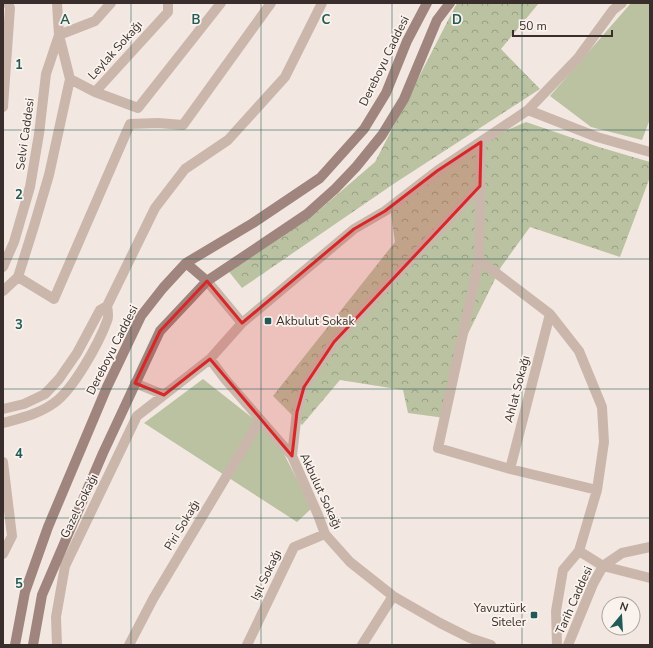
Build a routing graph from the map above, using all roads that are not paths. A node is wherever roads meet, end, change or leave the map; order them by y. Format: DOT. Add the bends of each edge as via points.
graph roads {
  1 [pos="8,3"];
  2 [pos="57,3"];
  3 [pos="110,3"];
  4 [pos="168,3"];
  5 [pos="221,3"];
  6 [pos="271,3"];
  7 [pos="322,3"];
  8 [pos="427,3"];
  9 [pos="450,3"];
  10 [pos="622,3"];
  11 [pos="59,35"];
  12 [pos="70,79"];
  13 [pos="95,92"];
  14 [pos="3,107"];
  15 [pos="528,110"];
  16 [pos="480,142"];
  17 [pos="650,152"];
  18 [pos="480,186"];
  19 [pos="479,260"];
  20 [pos="186,263"];
  21 [pos="3,267"];
  22 [pos="18,277"];
  23 [pos="207,281"];
  24 [pos="3,291"];
  25 [pos="107,306"];
  26 [pos="550,314"];
  27 [pos="242,323"];
  28 [pos="210,359"];
  29 [pos="135,384"];
  30 [pos="164,395"];
  31 [pos="3,409"];
  32 [pos="260,420"];
  33 [pos="3,423"];
  34 [pos="292,456"];
  35 [pos="3,462"];
  36 [pos="510,469"];
  37 [pos="597,490"];
  38 [pos="325,534"];
  39 [pos="650,547"];
  40 [pos="579,551"];
  41 [pos="3,554"];
  42 [pos="603,566"];
  43 [pos="650,578"];
  44 [pos="393,596"];
  45 [pos="468,641"];
  46 [pos="15,645"];
  47 [pos="34,645"];
  48 [pos="57,645"];
  49 [pos="129,645"];
  50 [pos="247,645"];
  51 [pos="362,645"];
  52 [pos="491,645"];
  53 [pos="557,645"];
  54 [pos="568,645"];
  1 -- 14 [label="street" via="10,8"];
  2 -- 11 [label="street, Selvi Caddesi"];
  3 -- 11 [label="street" via="95,21"];
  4 -- 13 [label="street, Leylak Sokağı" via="168,12"];
  5 -- 13 [label="street" via="138,108"];
  6 -- 22 [label="street" via="183,125 130,124 54,299"];
  7 -- 25 [label="street" via="285,77 228,140 185,169 155,208"];
  8 -- 20 [label="main road, Dereboyu Caddesi" via="407,41 386,93 364,129 320,178 253,223"];
  9 -- 23 [label="main road" via="437,20 404,99 382,135 356,168 306,214"];
  10 -- 15 [label="street, Gazel Sokağı" via="613,10 578,58"];
  11 -- 12 [label="street"];
  11 -- 21 [label="street, Selvi Caddesi" via="46,74 30,187 14,242"];
  12 -- 13 [label="street, Leylak Sokağı"];
  12 -- 22 [label="street" via="49,176"];
  15 -- 16 [label="street, Gazel Sokağı"];
  15 -- 17 [label="street" via="597,137"];
  16 -- 18 [label="street"];
  16 -- 27 [label="street, Gazel Sokağı" via="385,211 354,229"];
  18 -- 19 [label="street"];
  18 -- 34 [label="street" via="334,342 304,387 297,412"];
  19 -- 26 [label="street"];
  19 -- 36 [label="street" via="438,448"];
  20 -- 23 [label="main road"];
  20 -- 46 [label="main road, Dereboyu Caddesi" via="141,316 107,387 48,527 25,592"];
  22 -- 24 [label="street"];
  23 -- 27 [label="street"];
  23 -- 29 [label="main road" via="160,331"];
  25 -- 31 [label="street" via="100,310 77,353 45,394 24,404"];
  25 -- 33 [label="street" via="108,320 73,384 55,403 29,417"];
  26 -- 36 [label="street, Ahlat Sokağı"];
  26 -- 37 [label="street" via="579,351 602,407 604,442"];
  27 -- 28 [label="street, Gazel Sokağı"];
  28 -- 30 [label="street, Gazel Sokağı"];
  28 -- 32 [label="street, Akbulut Sokağı"];
  29 -- 30 [label="street"];
  29 -- 47 [label="main road" via="42,595"];
  30 -- 48 [label="street, Gazel Sokağı" via="137,416 65,566 56,616"];
  32 -- 34 [label="street, Akbulut Sokağı"];
  32 -- 49 [label="street, Piri Sokağı" via="153,599"];
  34 -- 38 [label="street, Akbulut Sokağı"];
  35 -- 41 [label="street" via="12,536"];
  36 -- 37 [label="street"];
  37 -- 40 [label="street"];
  38 -- 44 [label="street, Akbulut Sokağı" via="350,562"];
  38 -- 50 [label="street, Işıl Sokağı" via="294,548"];
  39 -- 42 [label="street" via="622,552"];
  40 -- 42 [label="street"];
  40 -- 53 [label="street, Tarih Caddesi" via="563,570 556,611"];
  42 -- 43 [label="street"];
  42 -- 54 [label="street, Tarih Caddesi"];
  44 -- 45 [label="street, Akbulut Sokağı"];
  44 -- 51 [label="street"];
  45 -- 52 [label="street, Akbulut Sokağı"];
}
